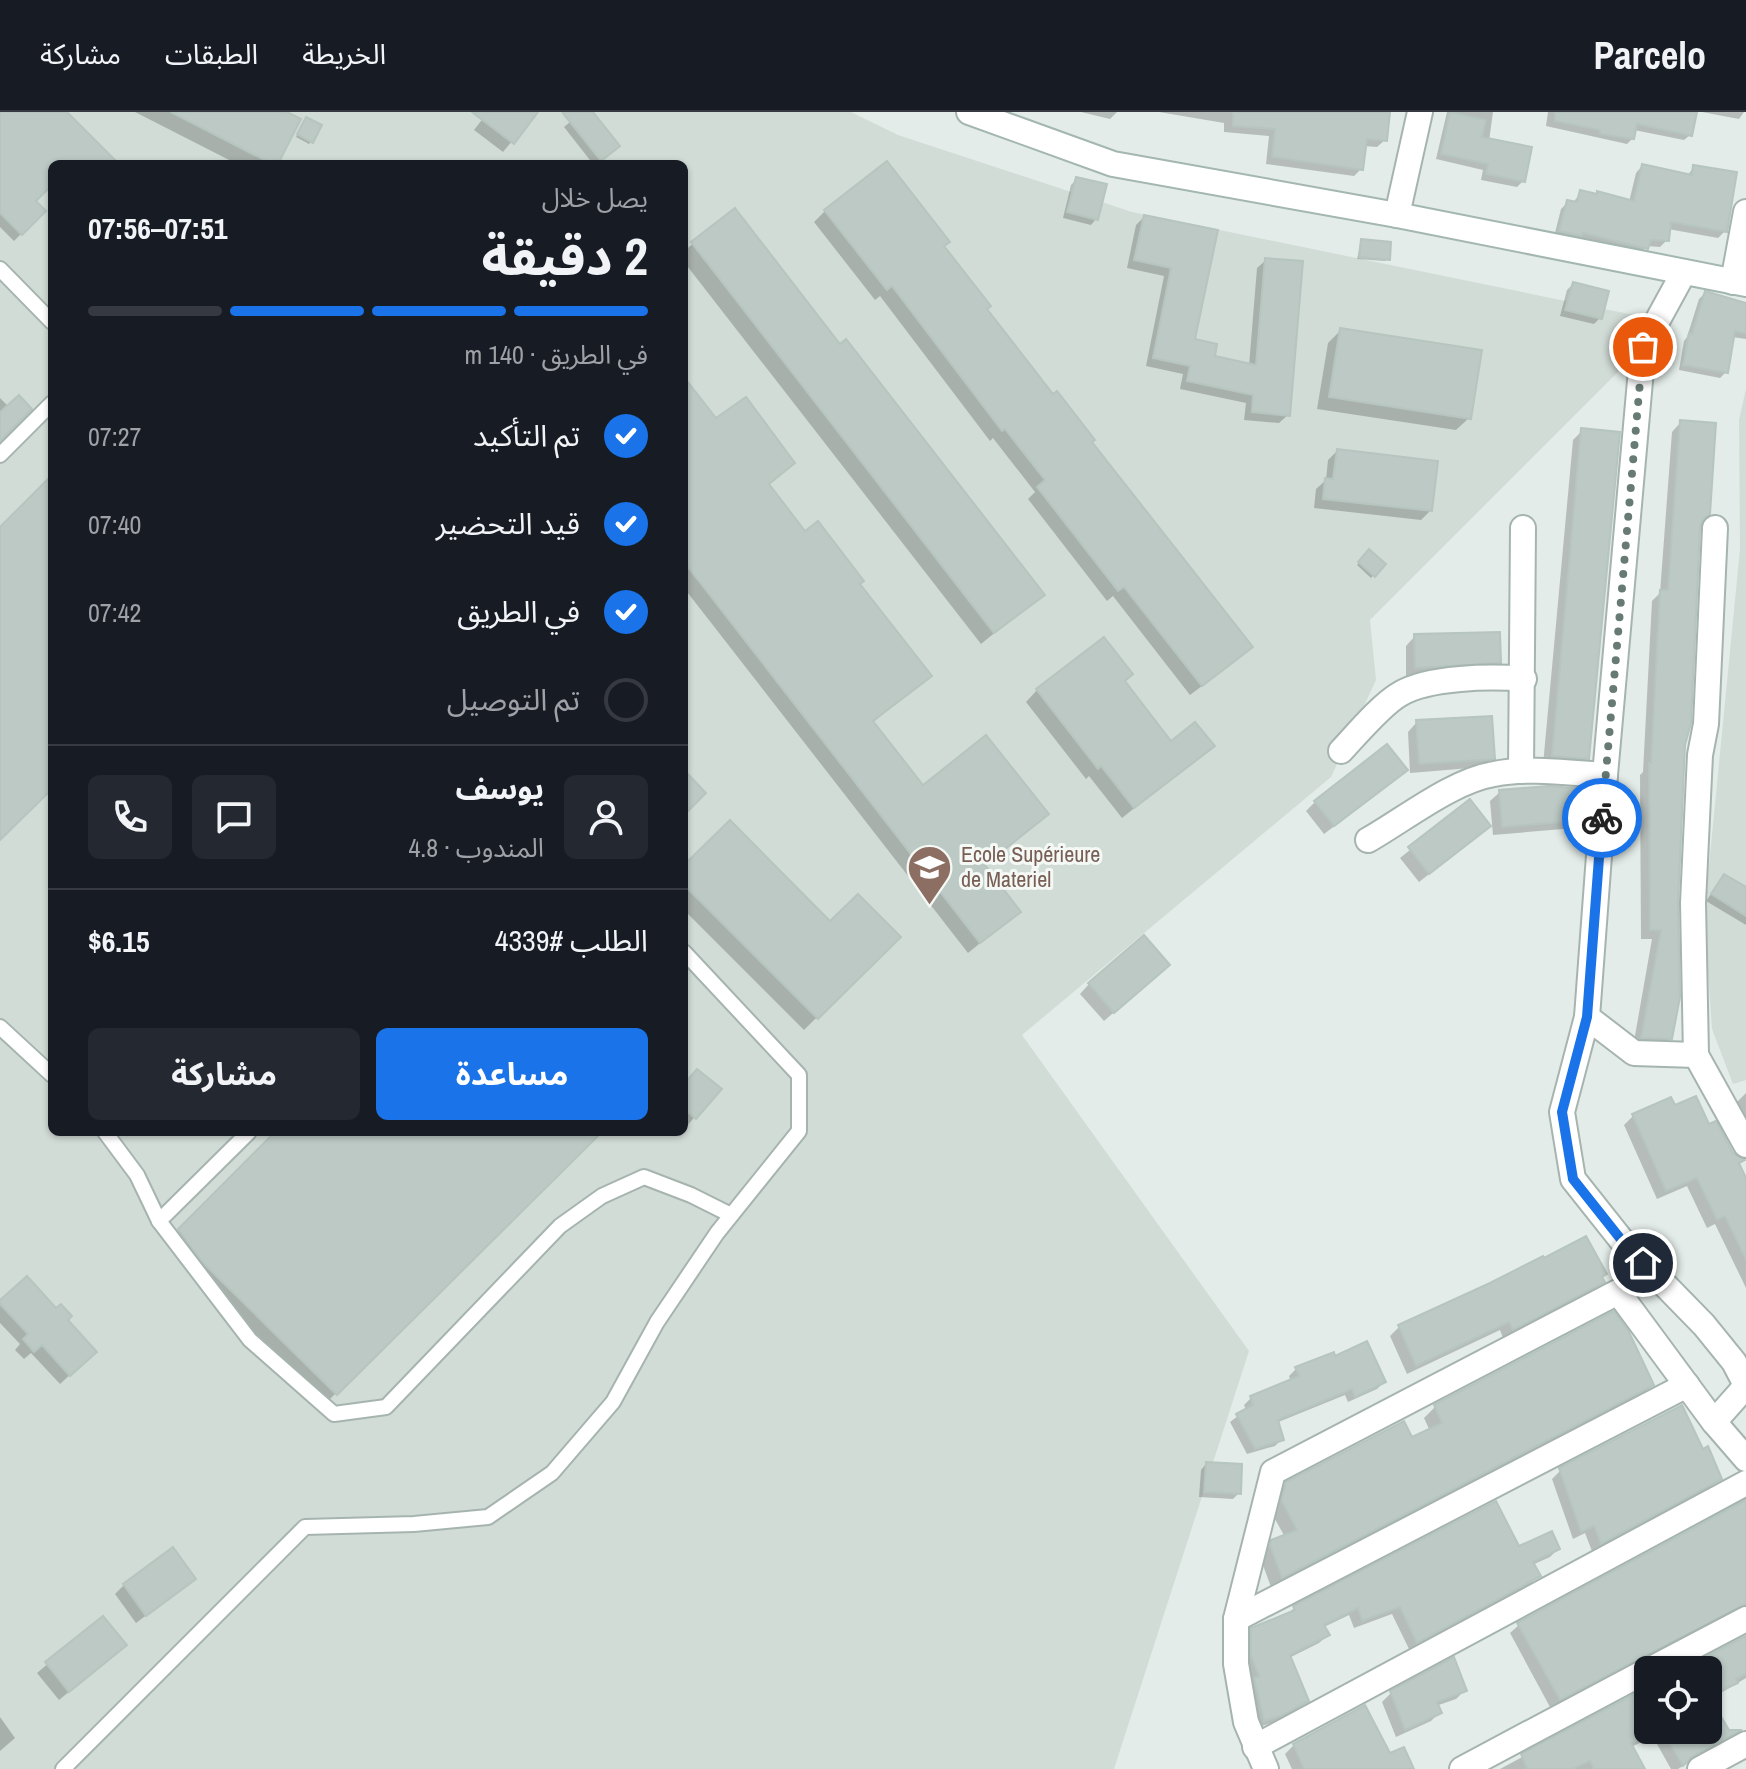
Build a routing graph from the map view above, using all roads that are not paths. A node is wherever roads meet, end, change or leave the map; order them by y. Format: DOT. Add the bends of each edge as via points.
graph roads {
  1 [pos="1420,112"];
  2 [pos="980,114"];
  3 [pos="1746,212"];
  4 [pos="1397,215"];
  5 [pos="0,269"];
  6 [pos="1684,272"];
  7 [pos="1739,283"];
  8 [pos="48,318"];
  9 [pos="48,407"];
  10 [pos="0,455"];
  11 [pos="1523,528"];
  12 [pos="1715,528"];
  13 [pos="1524,679"];
  14 [pos="1341,751"];
  15 [pos="1521,771"];
  16 [pos="1605,775"];
  17 [pos="1368,840"];
  18 [pos="688,956"];
  19 [pos="1587,1017"];
  20 [pos="0,1027"];
  21 [pos="1696,1055"];
  22 [pos="48,1071"];
  23 [pos="108,1136"];
  24 [pos="245,1136"];
  25 [pos="1746,1145"];
  26 [pos="731,1215"];
  27 [pos="159,1221"];
  28 [pos="1687,1385"];
  29 [pos="1746,1385"];
  30 [pos="1714,1422"];
  31 [pos="1746,1459"];
  32 [pos="1746,1483"];
  33 [pos="1236,1619"];
  34 [pos="1746,1619"];
  35 [pos="1675,1656"];
  36 [pos="1634,1677"];
  37 [pos="1746,1744"];
  38 [pos="1260,1758"];
  39 [pos="63,1769"];
  40 [pos="1462,1769"];
  41 [pos="1700,1769"];
  1 -- 4 [label="street"];
  2 -- 4 [label="street" via="1113,164"];
  3 -- 7 [label="street"];
  4 -- 6 [label="street"];
  5 -- 8 [label="lane"];
  6 -- 7 [label="street"];
  6 -- 16 [label="street" via="1643,347"];
  9 -- 10 [label="lane"];
  11 -- 13 [label="street"];
  12 -- 21 [label="street" via="1693,903"];
  13 -- 14 [label="street" via="1427,684 1399,694"];
  13 -- 15 [label="street"];
  15 -- 16 [label="street"];
  15 -- 17 [label="street" via="1461,785"];
  16 -- 19 [label="street"];
  18 -- 26 [label="lane" via="799,1075 799,1131"];
  19 -- 21 [label="street" via="1634,1053"];
  19 -- 29 [label="street" via="1562,1112 1573,1179 1623,1242 1704,1325"];
  20 -- 22 [label="lane"];
  21 -- 25 [label="street"];
  23 -- 27 [label="lane" via="137,1175"];
  24 -- 27 [label="lane"];
  26 -- 27 [label="lane" via="644,1177 602,1196 560,1226 386,1407 334,1414 250,1340"];
  26 -- 39 [label="lane" via="657,1322 613,1402 552,1473 488,1517 305,1527"];
  28 -- 30 [label="street"];
  28 -- 33 [label="street"];
  28 -- 33 [label="street" via="1618,1292 1273,1472"];
  29 -- 30 [label="street"];
  30 -- 31 [label="street"];
  32 -- 38 [label="street"];
  33 -- 38 [label="street" via="1236,1664 1246,1722"];
  34 -- 35 [label="street"];
  36 -- 40 [label="street"];
  37 -- 41 [label="street"];
}
